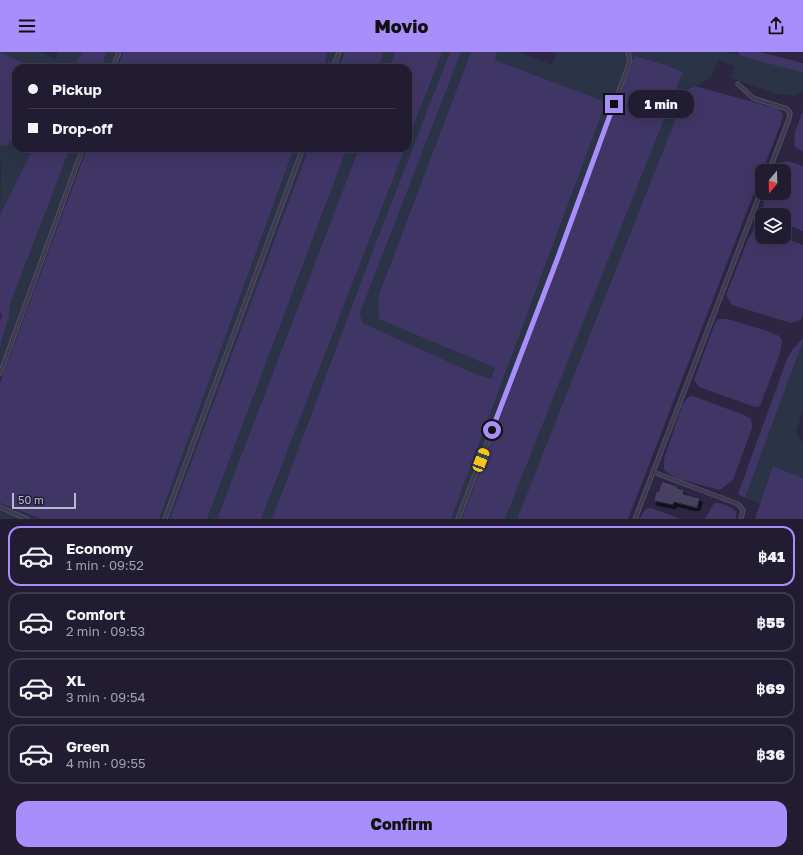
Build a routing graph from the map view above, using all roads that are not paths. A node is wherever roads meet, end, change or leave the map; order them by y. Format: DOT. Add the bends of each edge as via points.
graph roads {
  1 [pos="119,52"];
  2 [pos="339,52"];
  3 [pos="628,52"];
  4 [pos="114,64"];
  5 [pos="334,64"];
  6 [pos="738,84"];
  7 [pos="82,152"];
  8 [pos="302,152"];
  9 [pos="772,164"];
  10 [pos="758,200"];
  11 [pos="0,374"];
  12 [pos="653,472"];
  13 [pos="0,507"];
  14 [pos="27,519"];
  15 [pos="165,519"];
  16 [pos="458,519"];
  17 [pos="635,519"];
  18 [pos="741,519"];
  1 -- 4 [label="lane"];
  2 -- 5 [label="lane"];
  3 -- 16 [label="lane" via="630,61"];
  6 -- 9 [label="lane" via="753,98 778,105 790,113"];
  7 -- 11 [label="lane"];
  8 -- 15 [label="lane"];
  10 -- 12 [label="lane"];
  12 -- 17 [label="lane"];
  12 -- 18 [label="lane" via="738,504 743,510"];
  13 -- 14 [label="lane"];
}
